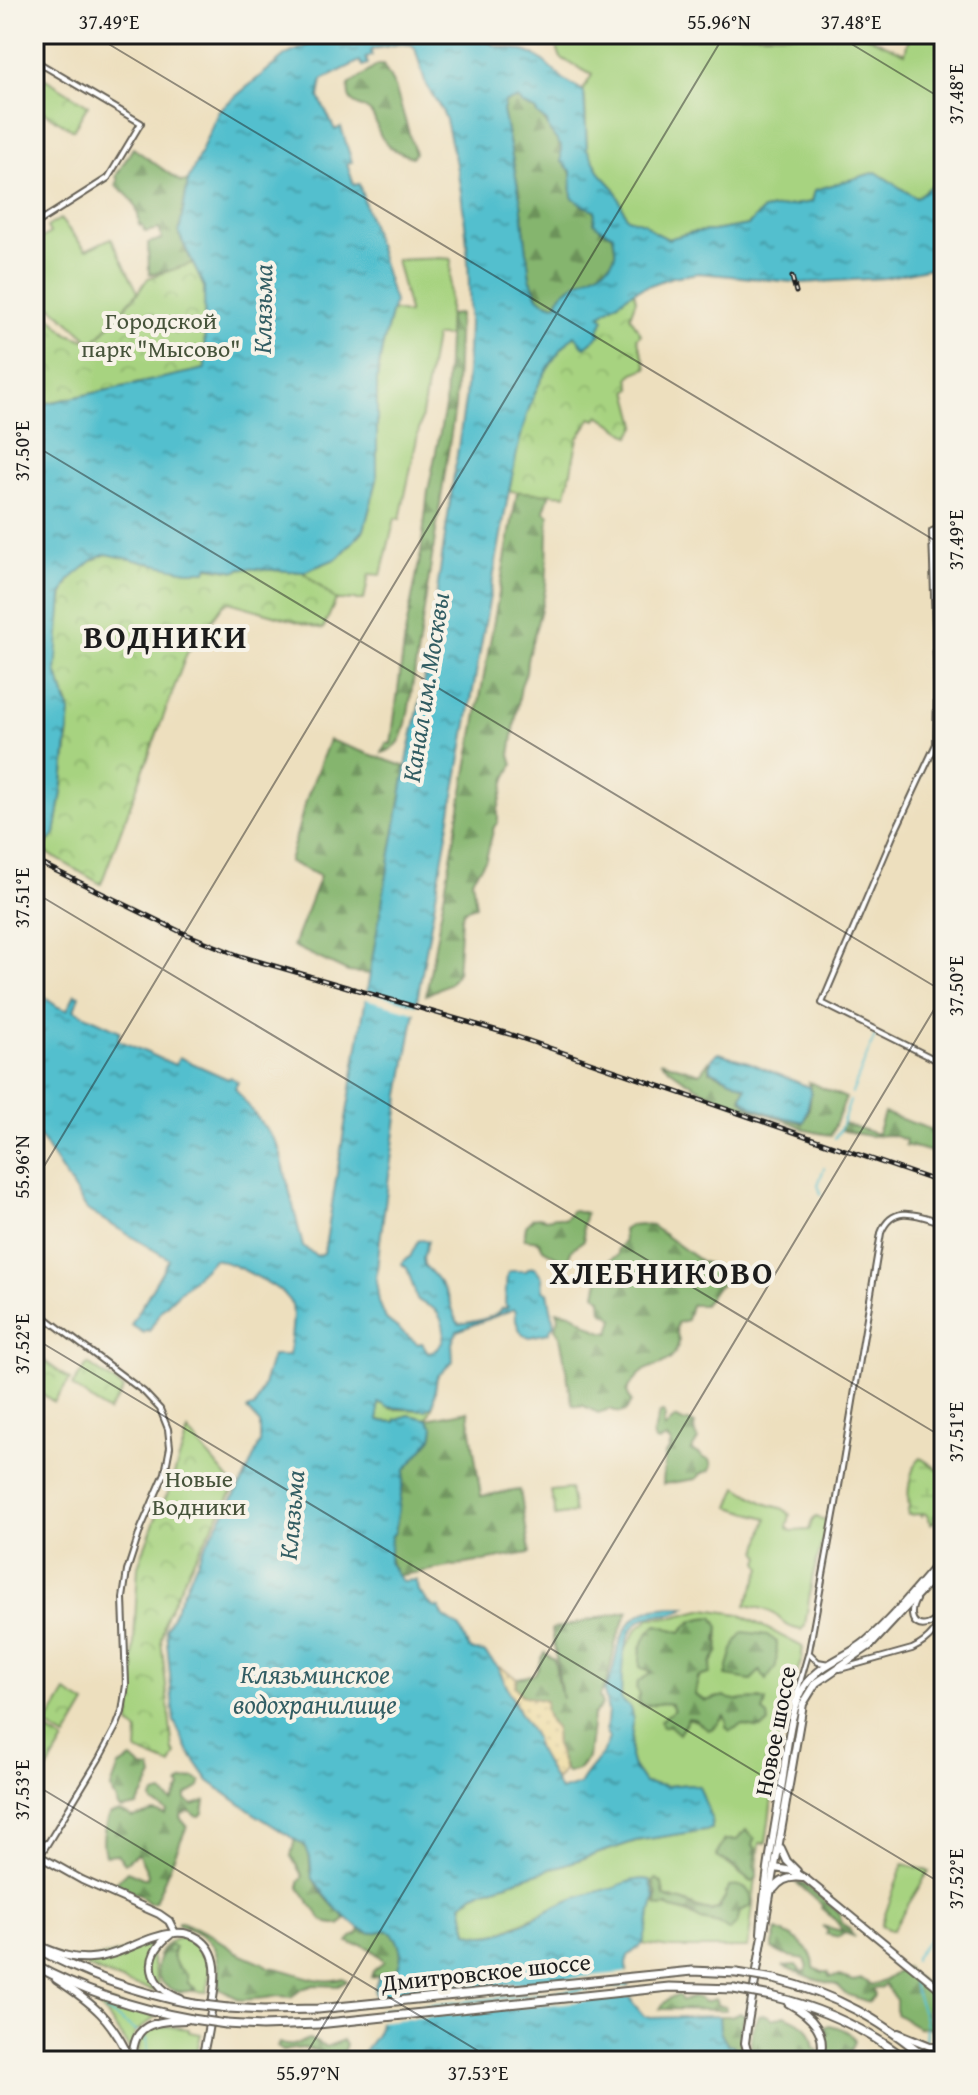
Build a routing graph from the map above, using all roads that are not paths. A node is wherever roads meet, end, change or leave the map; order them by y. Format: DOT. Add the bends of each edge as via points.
graph roads {
  1 [pos="34,60"];
  2 [pos="34,225"];
  3 [pos="944,527"];
  4 [pos="944,1064"];
  5 [pos="944,1223"];
  6 [pos="34,1309"];
  7 [pos="944,1556"];
  8 [pos="944,1566"];
  9 [pos="927,1585"];
  10 [pos="944,1610"];
  11 [pos="809,1651"];
  12 [pos="830,1668"];
  13 [pos="792,1721"];
  14 [pos="50,1839"];
  15 [pos="776,1843"];
  16 [pos="36,1853"];
  17 [pos="55,1866"];
  18 [pos="772,1867"];
  19 [pos="806,1879"];
  20 [pos="771,1897"];
  21 [pos="174,1933"];
  22 [pos="34,1946"];
  23 [pos="759,1957"];
  24 [pos="34,1965"];
  25 [pos="47,1972"];
  26 [pos="944,1992"];
  27 [pos="772,1996"];
  28 [pos="194,2004"];
  29 [pos="192,2019"];
  30 [pos="891,2030"];
  31 [pos="944,2046"];
  32 [pos="132,2061"];
  33 [pos="201,2061"];
  34 [pos="750,2061"];
  35 [pos="819,2061"];
  36 [pos="848,2061"];
  37 [pos="896,2061"];
  38 [pos="908,2061"];
  39 [pos="930,2061"];
  1 -- 2 [label="street" via="141,123 108,178"];
  3 -- 4 [label="street" via="932,531 934,751 822,1003"];
  5 -- 11 [label="street, Новое шоссе" via="902,1213 889,1219 879,1241"];
  6 -- 14 [label="street" via="144,1392 160,1409 170,1447 127,1571 122,1712"];
  7 -- 12 [label="main road" via="867,1640"];
  8 -- 9 [label="main road"];
  9 -- 10 [label="street" via="912,1608 914,1621 928,1626"];
  9 -- 12 [label="main road" via="871,1645"];
  10 -- 12 [label="street" via="930,1638 916,1647"];
  11 -- 12 [label="street"];
  11 -- 13 [label="street, Новое шоссе"];
  12 -- 13 [label="main road" via="815,1674 803,1688"];
  12 -- 15 [label="main road, Новое шоссе" via="801,1709"];
  13 -- 15 [label="main road, Новое шоссе"];
  14 -- 16 [label="street"];
  14 -- 17 [label="street" via="47,1854"];
  15 -- 18 [label="main road, Новое шоссе"];
  15 -- 19 [label="main road"];
  16 -- 17 [label="main road"];
  17 -- 21 [label="main road" via="159,1914"];
  18 -- 19 [label="main road"];
  18 -- 20 [label="main road, Новое шоссе"];
  18 -- 23 [label="main road, Новое шоссе"];
  19 -- 20 [label="main road" via="783,1881"];
  19 -- 26 [label="main road"];
  20 -- 23 [label="main road, Новое шоссе"];
  21 -- 22 [label="main road" via="93,1958"];
  21 -- 28 [label="main road" via="154,1953 154,1975 161,1989"];
  21 -- 33 [label="main road" via="203,1942 215,1963"];
  22 -- 28 [label="highway, Дмитровское шоссе" via="125,1987"];
  23 -- 34 [label="main road" via="745,2043"];
  24 -- 25 [label="highway, Дмитровское шоссе"];
  25 -- 29 [label="highway, Дмитровское шоссе" via="119,2001"];
  25 -- 32 [label="main road" via="104,2015"];
  27 -- 29 [label="highway, Дмитровское шоссе, bridge" via="687,1986 289,2026"];
  27 -- 35 [label="main road" via="803,2011 817,2027 823,2041"];
  27 -- 38 [label="highway, Дмитровское шоссе" via="842,2019"];
  28 -- 30 [label="highway, Дмитровское шоссе, bridge" via="290,2010 692,1971 737,1973 806,1987"];
  29 -- 32 [label="main road" via="145,2027 136,2037"];
  30 -- 31 [label="main road" via="930,2046"];
  30 -- 39 [label="highway, Дмитровское шоссе"];
  36 -- 37 [label="main road" via="862,2056"];
}
